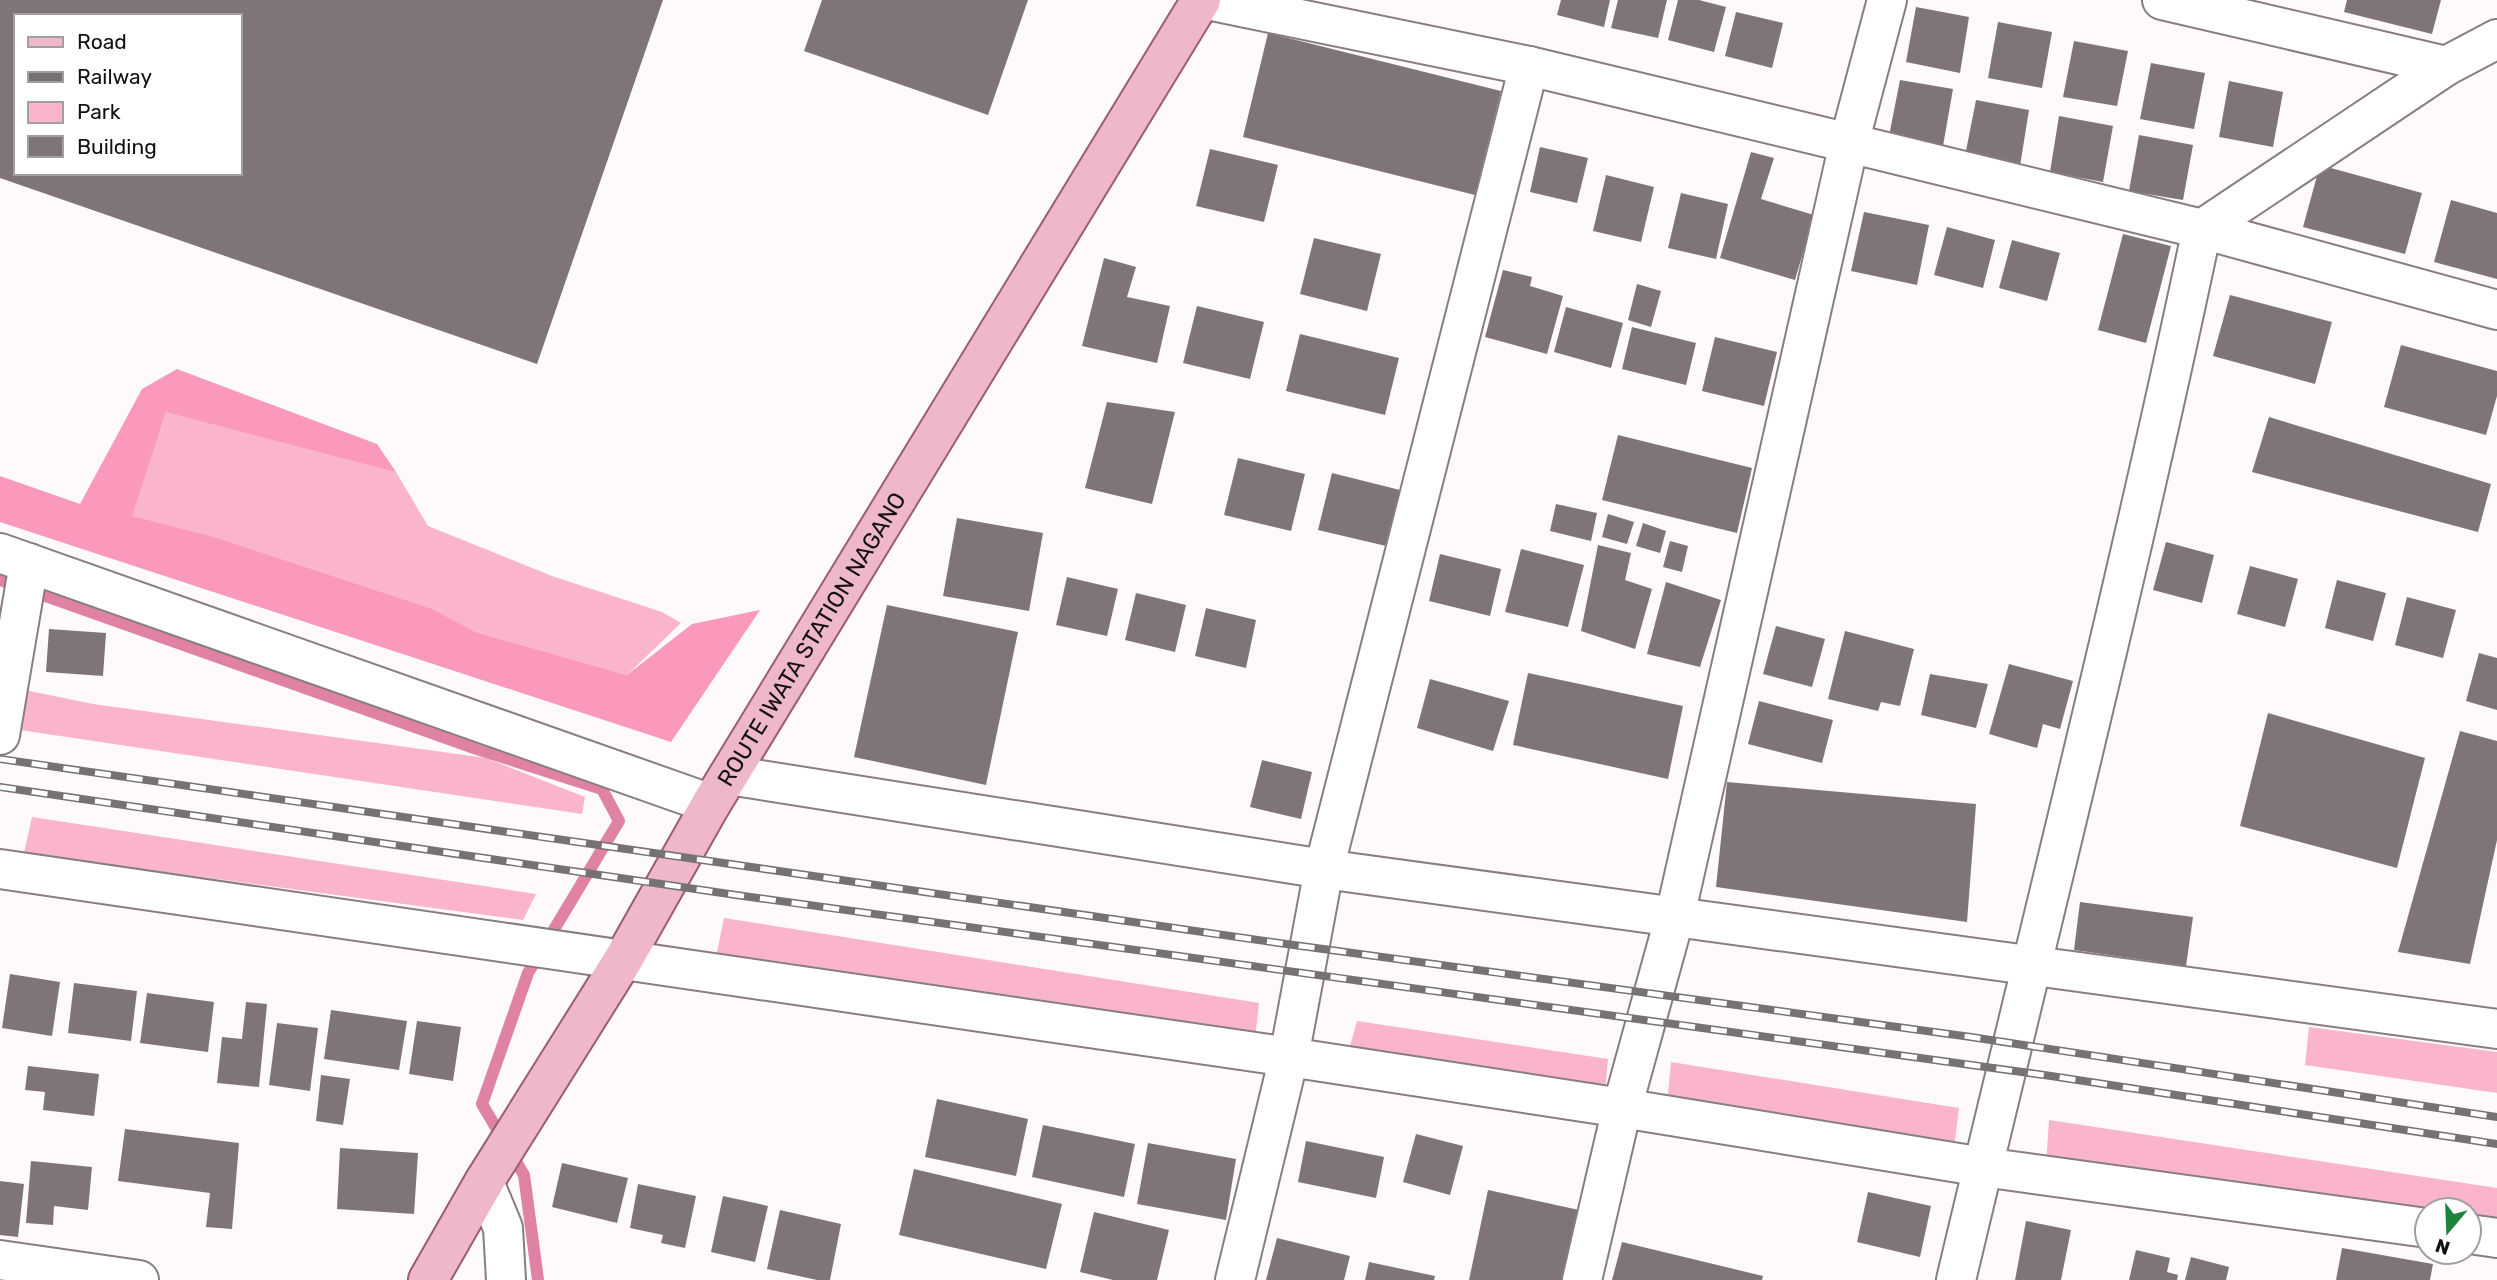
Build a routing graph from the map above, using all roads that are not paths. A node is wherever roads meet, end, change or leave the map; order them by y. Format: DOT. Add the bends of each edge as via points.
graph roads {
  1 [pos="1201,0"];
  2 [pos="1207,0"];
  3 [pos="1887,0"];
  4 [pos="2162,0"];
  5 [pos="2497,39"];
  6 [pos="1529,66"];
  7 [pos="2446,66"];
  8 [pos="1849,143"];
  9 [pos="2202,229"];
  10 [pos="2497,310"];
  11 [pos="14,558"];
  12 [pos="0,735"];
  13 [pos="720,790"];
  14 [pos="0,869"];
  15 [pos="1324,869"];
  16 [pos="1675,916"];
  17 [pos="623,960"];
  18 [pos="2033,966"];
  19 [pos="2497,1029"];
  20 [pos="1289,1058"];
  21 [pos="1622,1108"];
  22 [pos="1983,1167"];
  23 [pos="484,1182"];
  24 [pos="2413,1226"];
  25 [pos="0,1260"];
  26 [pos="139,1280"];
  27 [pos="428,1280"];
  28 [pos="506,1280"];
  29 [pos="1235,1280"];
  30 [pos="1582,1280"];
  31 [pos="1956,1280"];
  1 -- 13 [label="main road, ROUTE IWATA STATION NAGANO"];
  2 -- 6 [label="street"];
  3 -- 8 [label="street"];
  4 -- 7 [label="street"];
  5 -- 7 [label="street"];
  6 -- 8 [label="street"];
  6 -- 15 [label="street"];
  7 -- 9 [label="street"];
  8 -- 9 [label="street"];
  8 -- 16 [label="street"];
  9 -- 10 [label="street"];
  9 -- 18 [label="street"];
  11 -- 12 [label="street"];
  11 -- 13 [label="street"];
  13 -- 15 [label="street"];
  13 -- 17 [label="main road, ROUTE IWATA STATION NAGANO"];
  14 -- 17 [label="street"];
  15 -- 16 [label="street"];
  15 -- 20 [label="street"];
  16 -- 18 [label="street"];
  16 -- 21 [label="street"];
  17 -- 20 [label="street"];
  17 -- 23 [label="main road, ROUTE IWATA STATION NAGANO"];
  18 -- 19 [label="street"];
  18 -- 22 [label="street"];
  20 -- 21 [label="street"];
  20 -- 29 [label="street"];
  21 -- 22 [label="street"];
  21 -- 30 [label="street"];
  22 -- 24 [label="street"];
  22 -- 31 [label="street"];
  23 -- 27 [label="main road, ROUTE IWATA STATION NAGANO"];
  23 -- 28 [label="street" via="503,1228"];
  25 -- 26 [label="street"];
}
